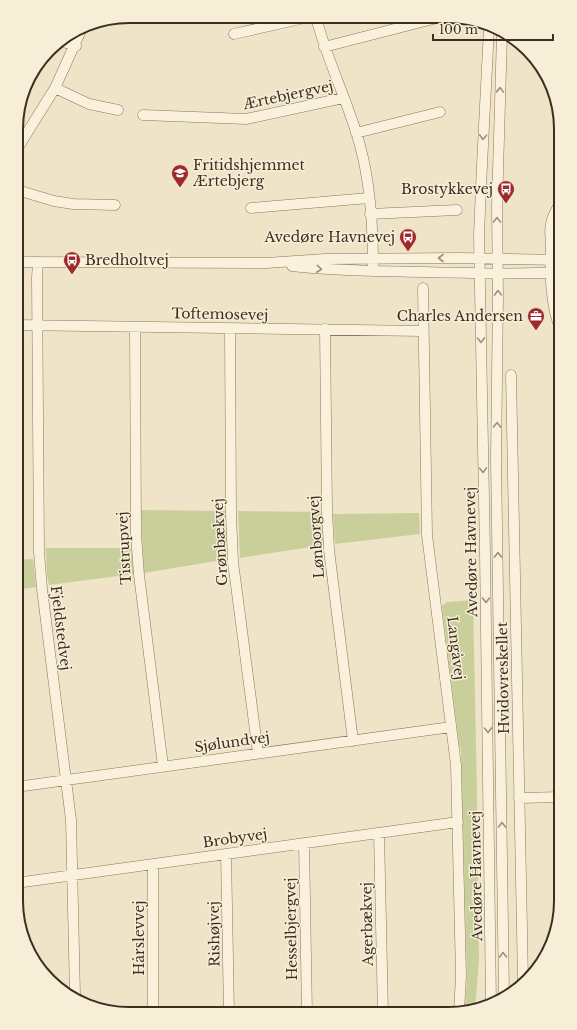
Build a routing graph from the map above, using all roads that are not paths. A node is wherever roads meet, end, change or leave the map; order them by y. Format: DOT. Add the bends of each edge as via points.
graph roads {
  1 [pos="283,23"];
  2 [pos="318,23"];
  3 [pos="418,23"];
  4 [pos="489,32"];
  5 [pos="234,34"];
  6 [pos="80,35"];
  7 [pos="502,38"];
  8 [pos="67,43"];
  9 [pos="76,46"];
  10 [pos="324,47"];
  11 [pos="55,88"];
  12 [pos="343,98"];
  13 [pos="118,110"];
  14 [pos="440,112"];
  15 [pos="143,115"];
  16 [pos="356,133"];
  17 [pos="23,140"];
  18 [pos="23,192"];
  19 [pos="369,198"];
  20 [pos="116,205"];
  21 [pos="250,208"];
  22 [pos="457,210"];
  23 [pos="370,214"];
  24 [pos="554,215"];
  25 [pos="373,259"];
  26 [pos="480,259"];
  27 [pos="497,259"];
  28 [pos="550,260"];
  29 [pos="554,260"];
  30 [pos="23,262"];
  31 [pos="38,262"];
  32 [pos="266,263"];
  33 [pos="373,271"];
  34 [pos="480,273"];
  35 [pos="550,273"];
  36 [pos="554,273"];
  37 [pos="497,274"];
  38 [pos="422,288"];
  39 [pos="554,304"];
  40 [pos="23,325"];
  41 [pos="37,326"];
  42 [pos="135,327"];
  43 [pos="230,328"];
  44 [pos="325,330"];
  45 [pos="422,331"];
  46 [pos="511,375"];
  47 [pos="451,727"];
  48 [pos="353,741"];
  49 [pos="258,753"];
  50 [pos="163,766"];
  51 [pos="66,780"];
  52 [pos="23,786"];
  53 [pos="554,797"];
  54 [pos="519,798"];
  55 [pos="458,822"];
  56 [pos="379,833"];
  57 [pos="304,843"];
  58 [pos="226,854"];
  59 [pos="153,864"];
  60 [pos="72,875"];
  61 [pos="23,882"];
  62 [pos="523,976"];
  63 [pos="504,991"];
  64 [pos="75,992"];
  65 [pos="491,998"];
  66 [pos="459,1006"];
  67 [pos="153,1007"];
  68 [pos="229,1007"];
  69 [pos="307,1007"];
  70 [pos="383,1007"];
  1 -- 5 [label="street"];
  2 -- 10 [label="street, Ærtebjergvej"];
  3 -- 10 [label="street"];
  4 -- 26 [label="street, Avedøre Havnevej, one-way"];
  6 -- 9 [label="street"];
  27 -- 7 [label="street, Avedøre Havnevej, one-way"];
  8 -- 9 [label="street"];
  9 -- 11 [label="street"];
  10 -- 12 [label="street, Ærtebjergvej"];
  11 -- 13 [label="street" via="89,104"];
  11 -- 17 [label="street"];
  12 -- 15 [label="street, Ærtebjergvej" via="246,120"];
  12 -- 16 [label="street, Ærtebjergvej"];
  14 -- 16 [label="street"];
  16 -- 19 [label="street, Ærtebjergvej"];
  18 -- 20 [label="street" via="73,204"];
  19 -- 21 [label="street"];
  19 -- 23 [label="street, Ærtebjergvej"];
  22 -- 23 [label="street"];
  23 -- 25 [label="street, Ærtebjergvej"];
  24 -- 28 [label="street" via="550,224"];
  26 -- 25 [label="street, one-way"];
  25 -- 32 [label="street"];
  25 -- 33 [label="street, Ærtebjergvej"];
  26 -- 27 [label="street"];
  26 -- 34 [label="street, Avedøre Havnevej"];
  27 -- 28 [label="street"];
  27 -- 37 [label="street, Avedøre Havnevej"];
  28 -- 29 [label="street"];
  28 -- 35 [label="street"];
  30 -- 31 [label="street"];
  31 -- 32 [label="street"];
  31 -- 41 [label="street, Fjeldstedvej"];
  32 -- 33 [label="street, one-way" via="326,270"];
  33 -- 34 [label="street"];
  34 -- 37 [label="street"];
  34 -- 65 [label="street, Avedøre Havnevej, one-way"];
  35 -- 36 [label="street"];
  35 -- 37 [label="street"];
  35 -- 39 [label="street"];
  63 -- 37 [label="street, Avedøre Havnevej, one-way" via="496,459"];
  38 -- 45 [label="street, Langåvej"];
  40 -- 41 [label="street, Toftemosevej"];
  41 -- 42 [label="street, Toftemosevej"];
  41 -- 51 [label="street, Fjeldstedvej" via="39,552"];
  42 -- 43 [label="street, Toftemosevej"];
  42 -- 50 [label="street, Tistrupvej" via="136,534"];
  43 -- 44 [label="street, Toftemosevej"];
  43 -- 49 [label="street, Grønbækvej" via="233,562"];
  44 -- 45 [label="street, Toftemosevej"];
  44 -- 48 [label="street, Lønborgvej" via="329,550"];
  45 -- 47 [label="street, Langåvej" via="428,535"];
  46 -- 54 [label="street, Hvidovreskellet"];
  47 -- 48 [label="street, Sjølundvej"];
  47 -- 55 [label="street, Langåvej" via="456,765"];
  48 -- 49 [label="street, Sjølundvej"];
  49 -- 50 [label="street, Sjølundvej"];
  50 -- 51 [label="street, Sjølundvej"];
  51 -- 52 [label="street, Sjølundvej"];
  51 -- 60 [label="street, Fjeldstedvej" via="71,820"];
  53 -- 54 [label="street"];
  54 -- 62 [label="street, Hvidovreskellet"];
  55 -- 56 [label="street, Brobyvej"];
  55 -- 66 [label="street, Langåvej"];
  56 -- 57 [label="street, Brobyvej"];
  56 -- 70 [label="street, Agerbækvej"];
  57 -- 58 [label="street, Brobyvej"];
  57 -- 69 [label="street, Hesselbjergvej"];
  58 -- 59 [label="street, Brobyvej"];
  58 -- 68 [label="street, Rishøjvej"];
  59 -- 60 [label="street, Brobyvej"];
  59 -- 67 [label="street, Hårslevvej"];
  60 -- 61 [label="street, Brobyvej"];
  60 -- 64 [label="street, Fjeldstedvej"];
}
